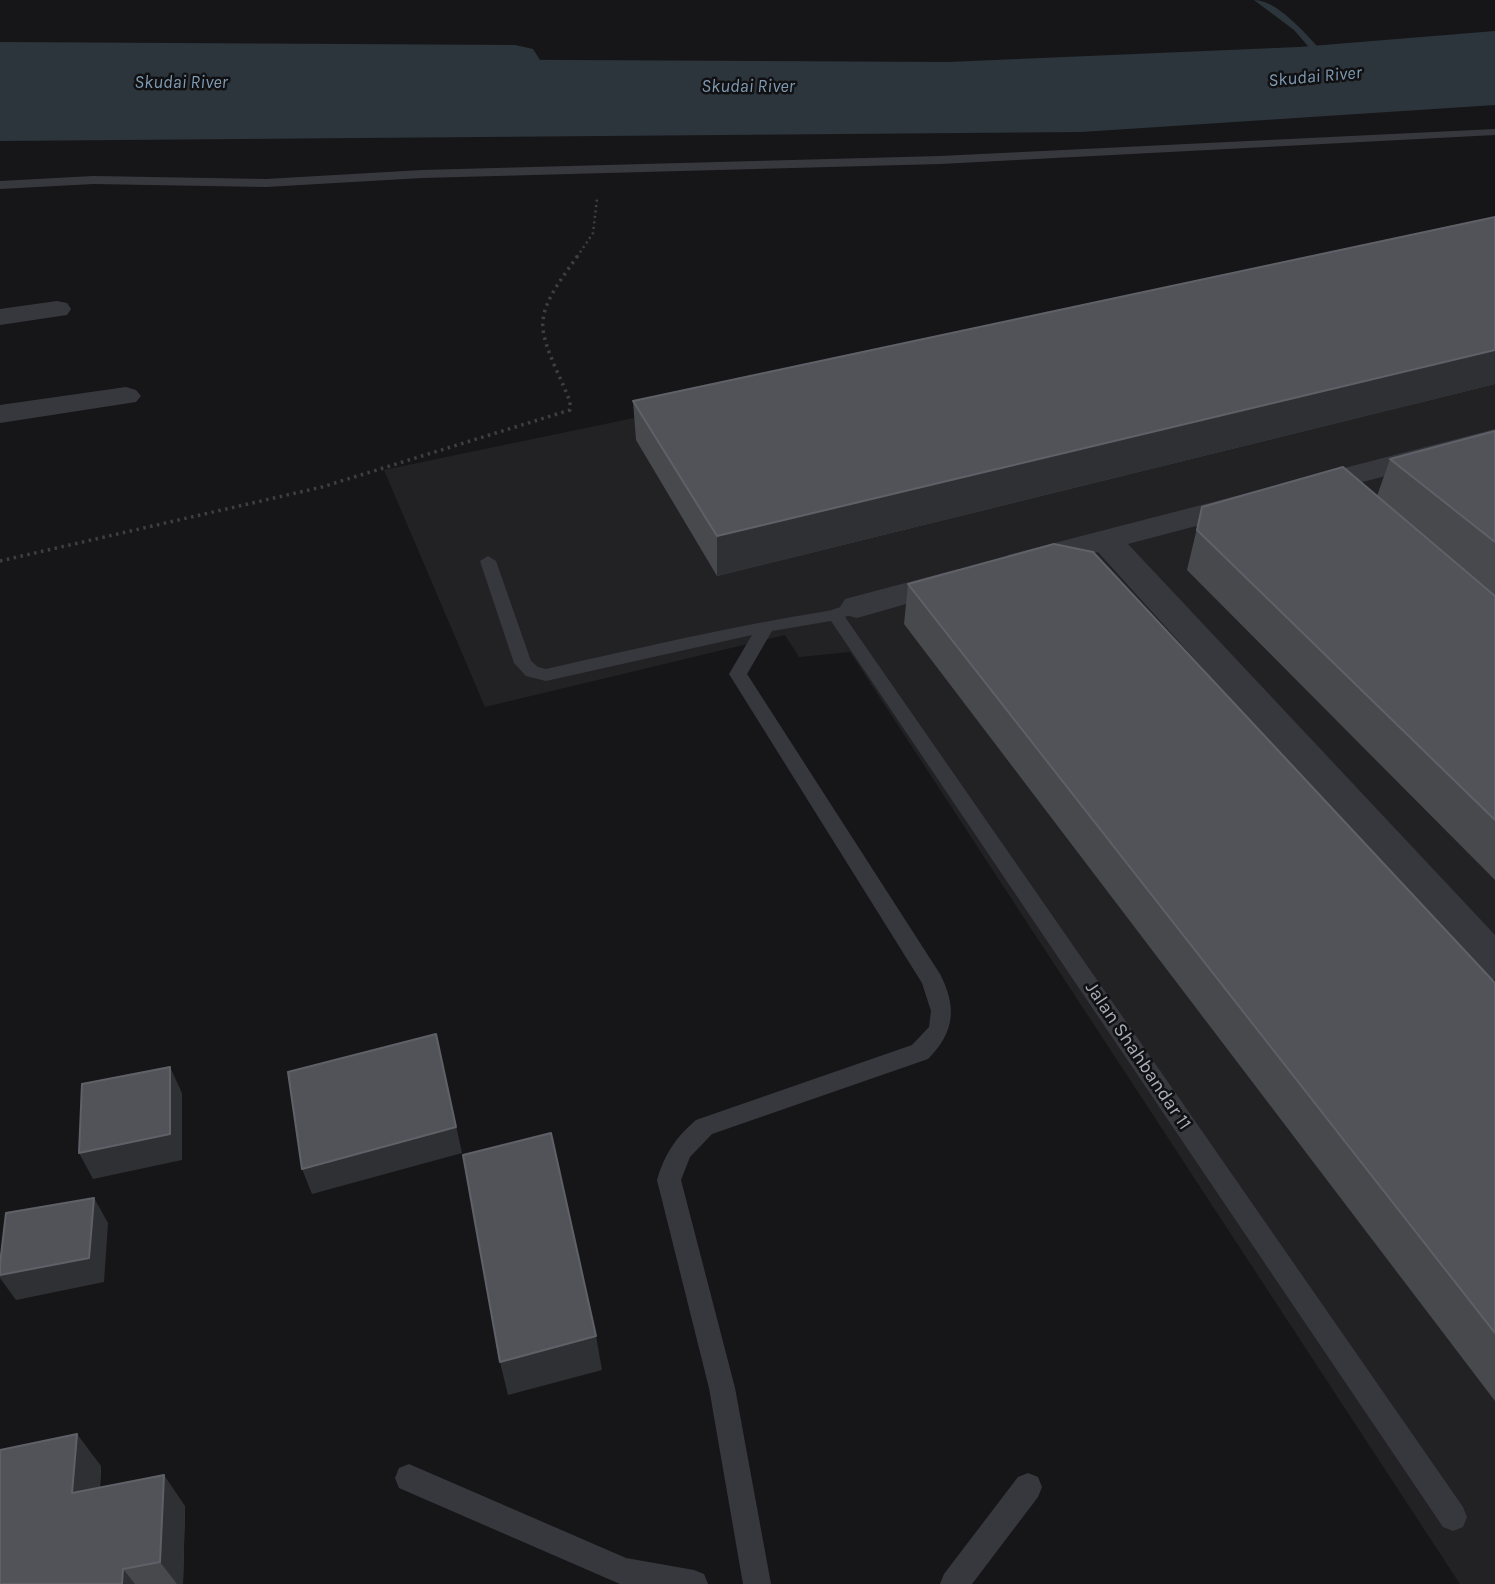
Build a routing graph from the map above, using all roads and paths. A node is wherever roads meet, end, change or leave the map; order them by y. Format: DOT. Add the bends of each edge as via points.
graph roads {
  1 [pos="1495,132"];
  2 [pos="588,169"];
  3 [pos="0,185"];
  4 [pos="57,309"];
  5 [pos="0,317"];
  6 [pos="126,396"];
  7 [pos="0,414"];
  8 [pos="1495,438"];
  9 [pos="1104,538"];
  10 [pos="0,561"];
  11 [pos="488,561"];
  12 [pos="846,611"];
  13 [pos="766,626"];
  14 [pos="1495,963"];
  15 [pos="410,1478"];
  16 [pos="1028,1487"];
  17 [pos="1453,1517"];
  18 [pos="694,1584"];
  19 [pos="757,1584"];
  20 [pos="954,1584"];
  1 -- 2 [label="lane" via="940,160"];
  2 -- 3 [label="lane" via="266,183 93,180"];
  2 -- 10 [label="path" via="598,207 593,233 556,289 543,329 570,410 322,487"];
  4 -- 5 [label="street"];
  6 -- 7 [label="street"];
  8 -- 9 [label="street" via="1340,490"];
  9 -- 12 [label="street"];
  9 -- 14 [label="street"];
  11 -- 13 [label="lane" via="523,663 532,672 546,675"];
  12 -- 13 [label="lane"];
  12 -- 17 [label="lane, Jalan Shahbandar 11"];
  13 -- 19 [label="lane" via="738,674 932,980 942,1029 920,1052 704,1127 682,1144 673,1161 670,1180 722,1388"];
  15 -- 18 [label="lane" via="625,1572"];
  16 -- 20 [label="lane"];
}
